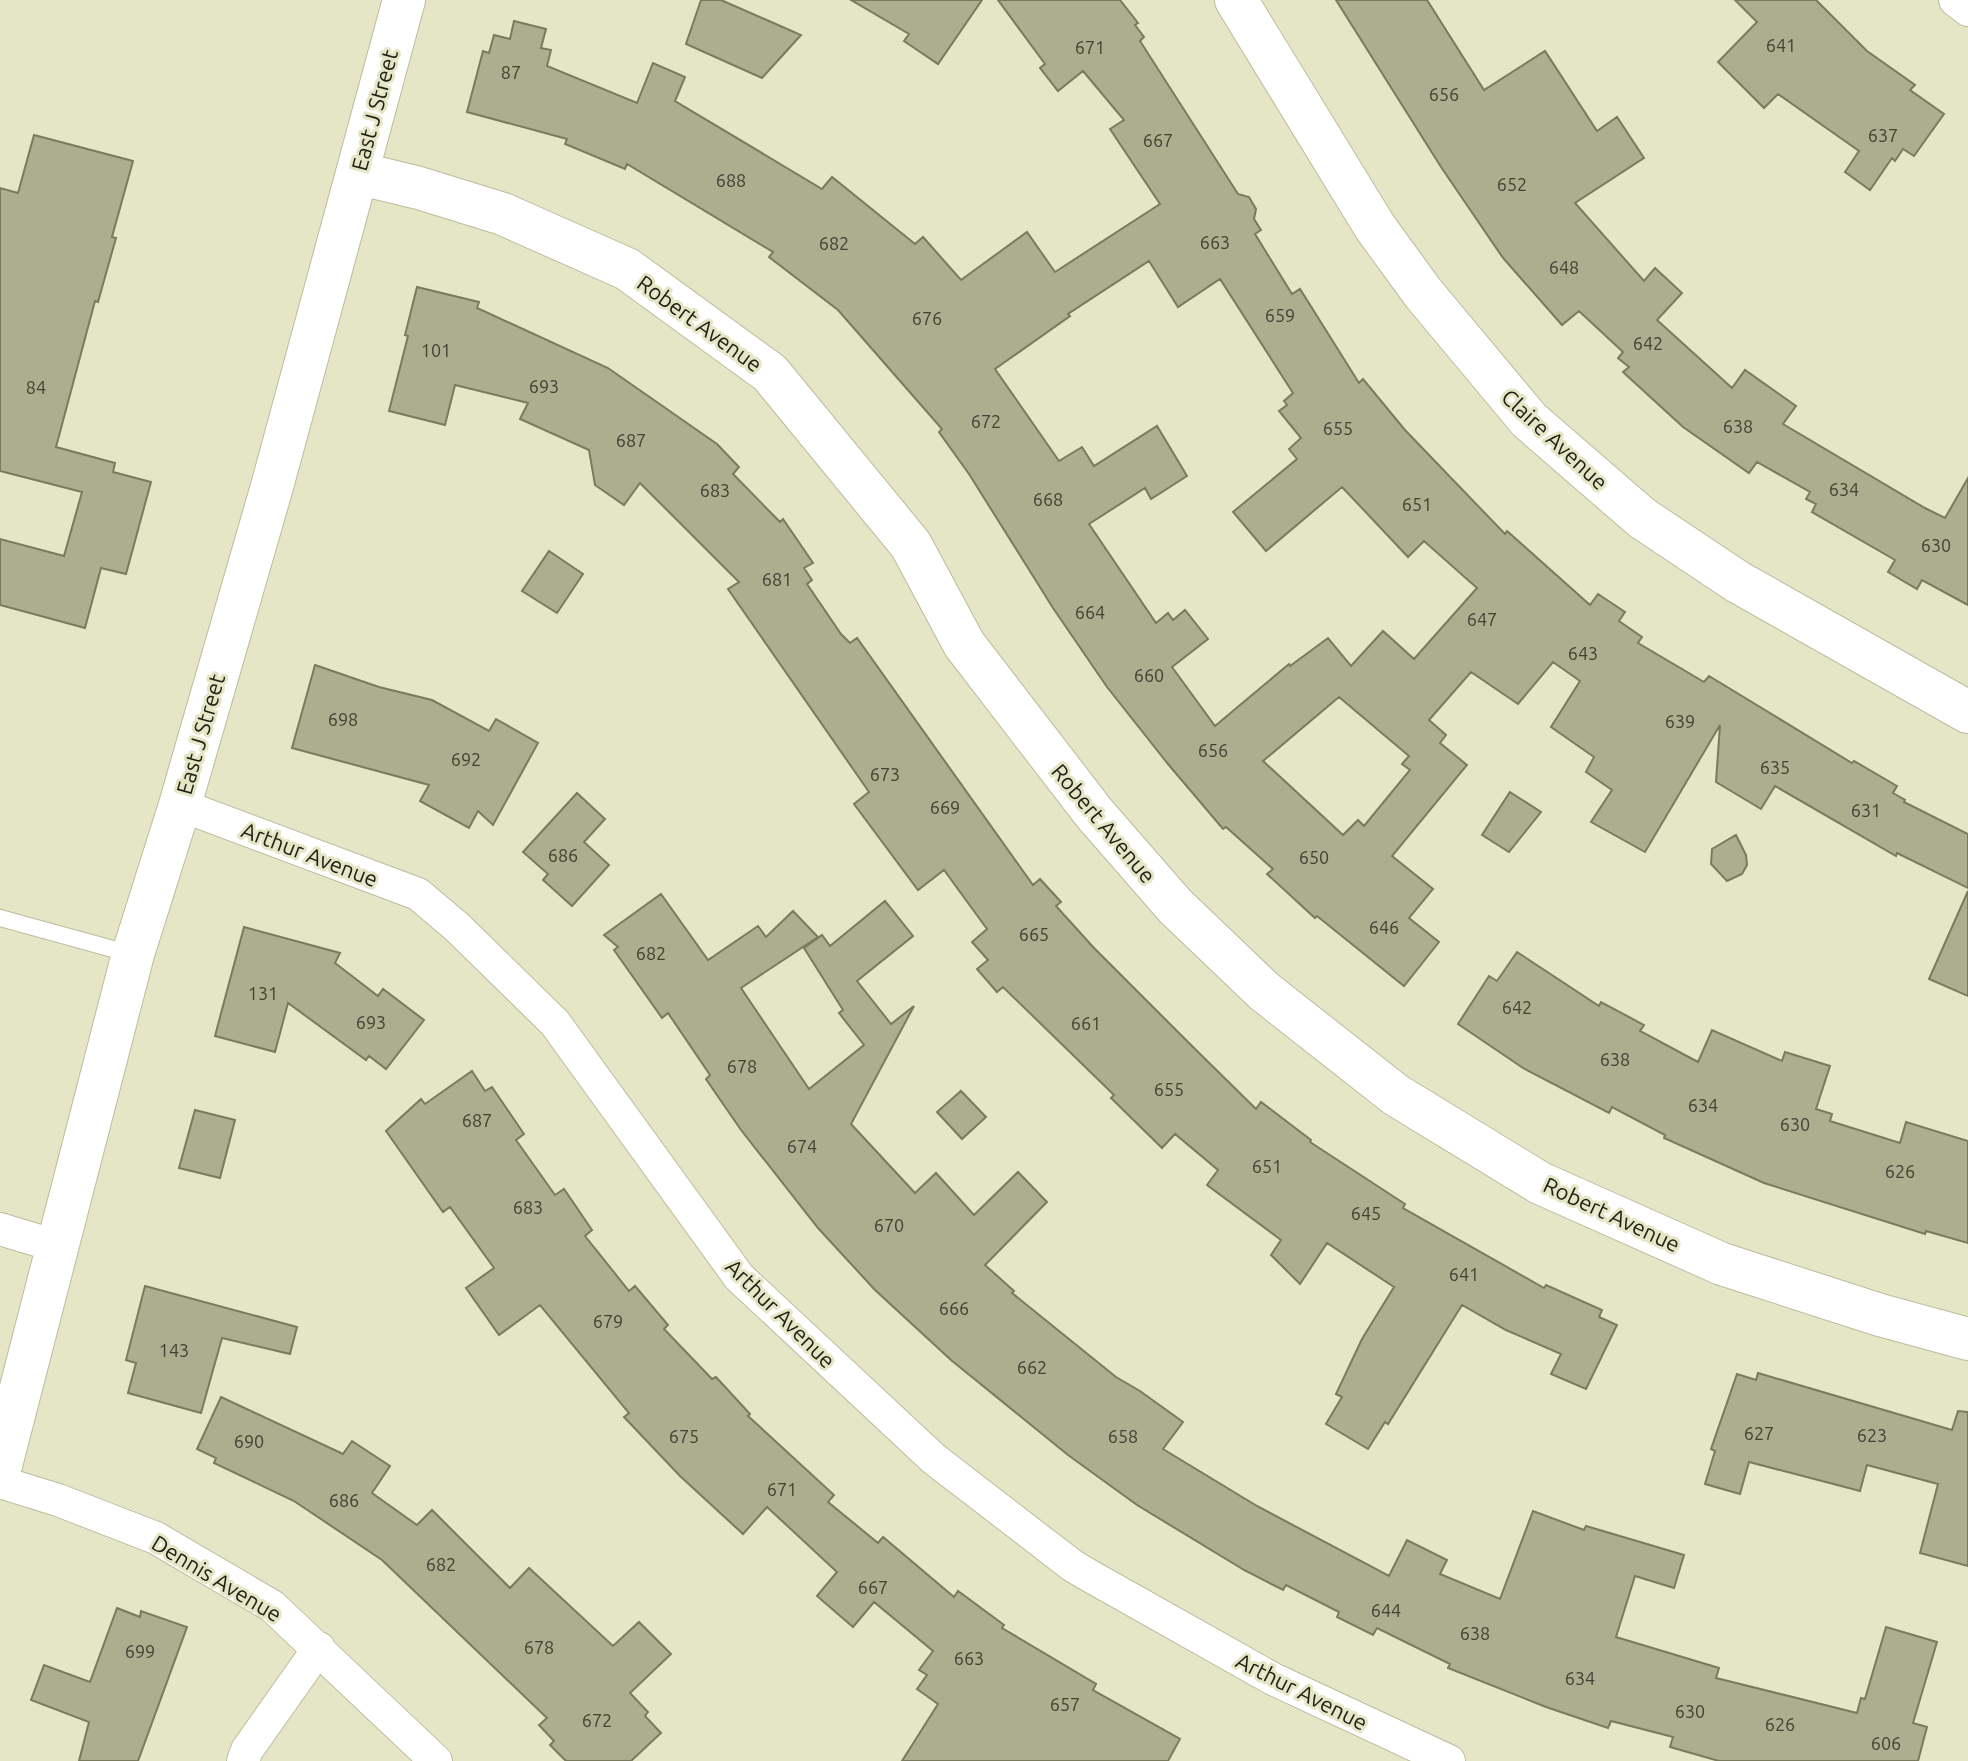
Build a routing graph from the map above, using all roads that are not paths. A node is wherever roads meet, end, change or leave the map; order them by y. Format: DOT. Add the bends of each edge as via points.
graph roads {
  1 [pos="404,0"];
  2 [pos="1236,0"];
  3 [pos="1955,0"];
  4 [pos="1968,10"];
  5 [pos="357,173"];
  6 [pos="1968,712"];
  7 [pos="180,805"];
  8 [pos="0,918"];
  9 [pos="133,954"];
  10 [pos="0,1229"];
  11 [pos="56,1246"];
  12 [pos="1968,1339"];
  13 [pos="0,1469"];
  14 [pos="0,1482"];
  15 [pos="319,1648"];
  16 [pos="243,1761"];
  17 [pos="436,1761"];
  18 [pos="1449,1761"];
  1 -- 5 [label="street, East J Street"];
  2 -- 6 [label="street, Claire Avenue" via="1375,227 1529,420 1642,518 1738,582"];
  3 -- 4 [label="street"];
  5 -- 7 [label="street, East J Street"];
  5 -- 12 [label="street, Robert Avenue" via="503,214 627,269 770,373 911,545 964,644 1094,813 1175,906 1265,992 1396,1095 1540,1183 1722,1264"];
  7 -- 9 [label="street, East J Street"];
  7 -- 18 [label="street, Arthur Avenue" via="418,894 555,1023 739,1277 934,1459 1081,1571 1273,1679"];
  8 -- 9 [label="lane"];
  9 -- 11 [label="street, East J Street"];
  10 -- 11 [label="street"];
  11 -- 13 [label="street, East J Street"];
  14 -- 15 [label="street, Dennis Avenue" via="156,1538 272,1606"];
  15 -- 16 [label="street"];
  15 -- 17 [label="street, Dennis Avenue"];
}
